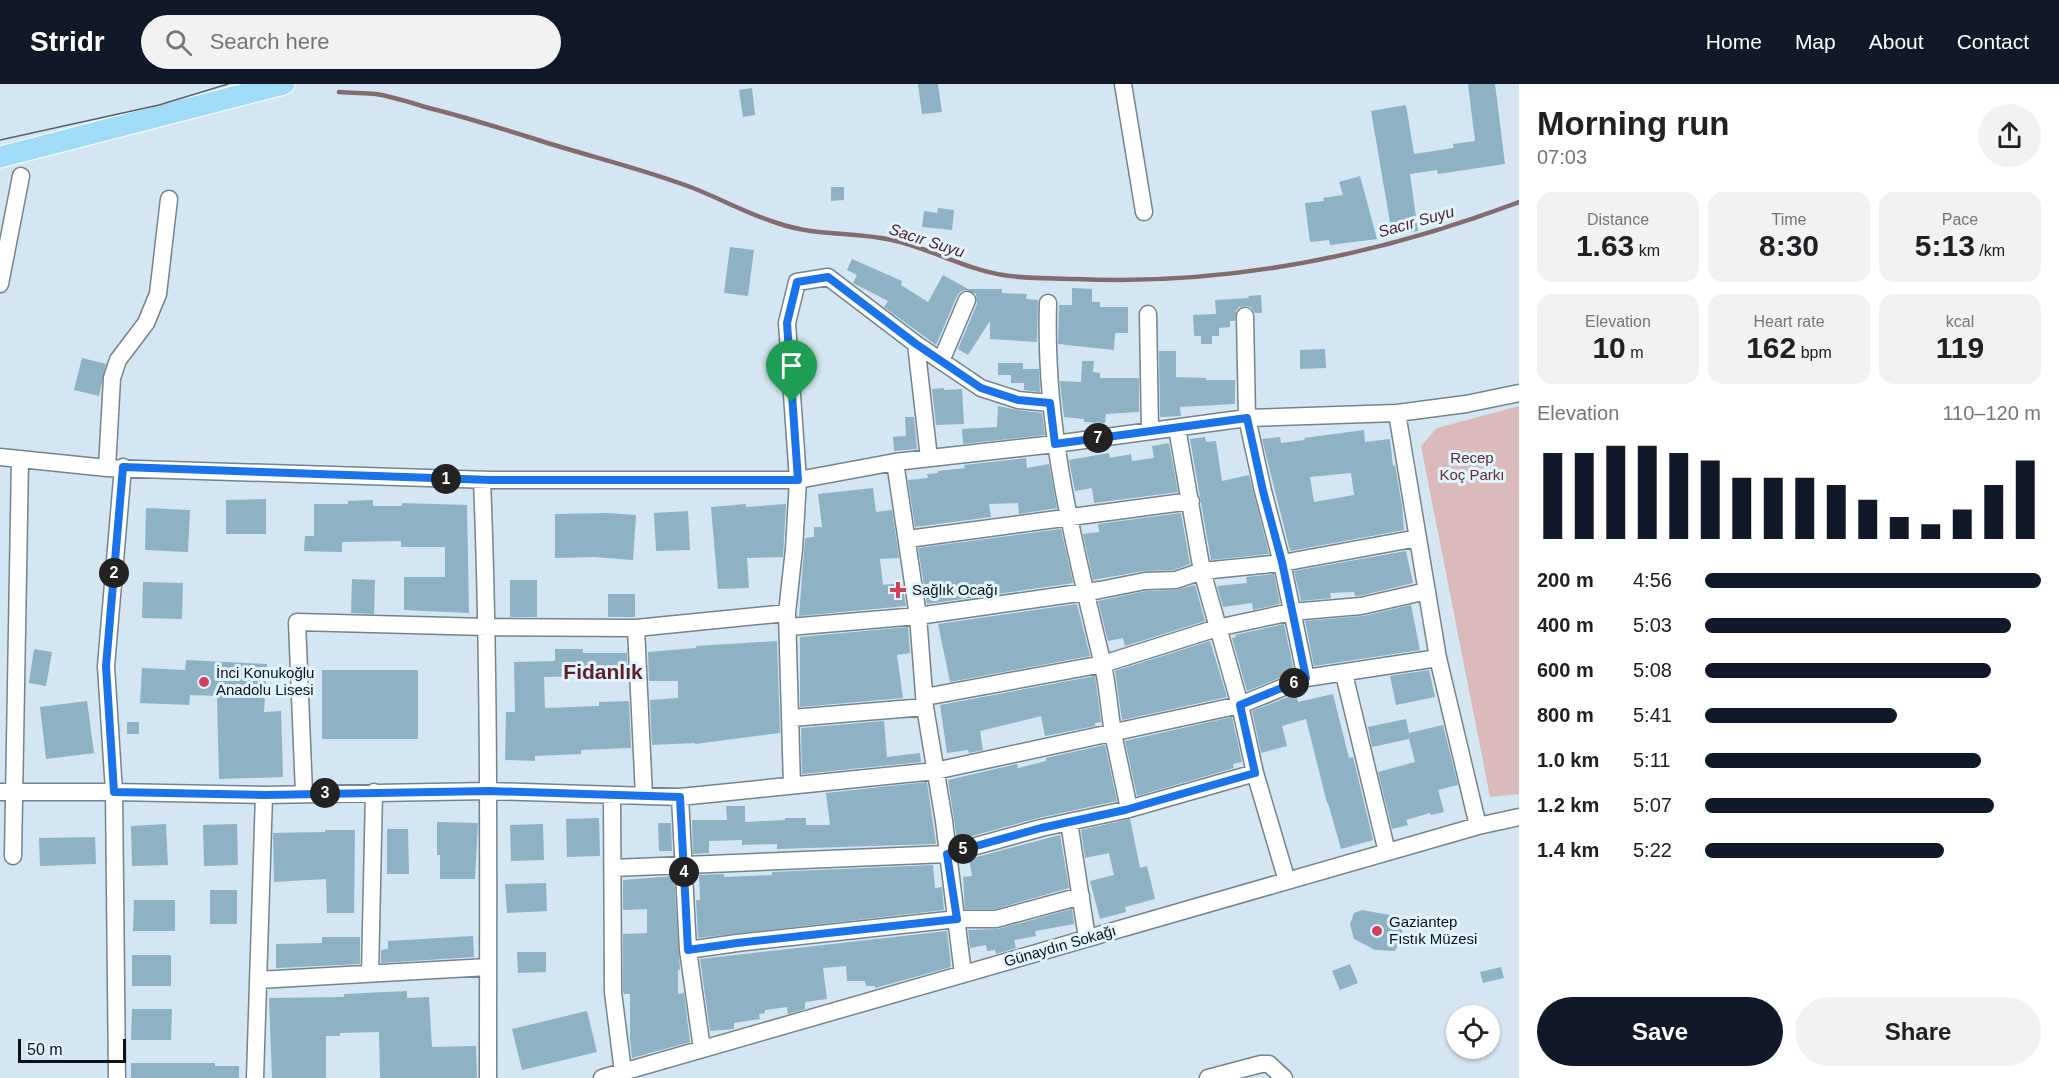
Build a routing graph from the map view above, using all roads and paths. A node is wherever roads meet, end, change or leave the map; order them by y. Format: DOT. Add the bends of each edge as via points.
graph roads {
  1 [pos="284,84"];
  2 [pos="1123,84"];
  3 [pos="0,157"];
  4 [pos="21,176"];
  5 [pos="169,200"];
  6 [pos="1144,212"];
  7 [pos="0,284"];
  8 [pos="968,300"];
  9 [pos="1048,303"];
  10 [pos="1148,314"];
  11 [pos="1245,316"];
  12 [pos="916,344"];
  13 [pos="941,361"];
  14 [pos="1519,393"];
  15 [pos="1050,403"];
  16 [pos="1397,413"];
  17 [pos="1247,418"];
  18 [pos="1177,428"];
  19 [pos="1150,431"];
  20 [pos="1055,444"];
  21 [pos="0,457"];
  22 [pos="929,458"];
  23 [pos="20,459"];
  24 [pos="895,462"];
  25 [pos="115,467"];
  26 [pos="482,480"];
  27 [pos="798,480"];
  28 [pos="1191,501"];
  29 [pos="1068,517"];
  30 [pos="1418,538"];
  31 [pos="908,539"];
  32 [pos="1282,562"];
  33 [pos="1202,571"];
  34 [pos="1427,591"];
  35 [pos="1084,592"];
  36 [pos="1291,612"];
  37 [pos="918,616"];
  38 [pos="788,620"];
  39 [pos="487,627"];
  40 [pos="636,628"];
  41 [pos="1217,628"];
  42 [pos="1438,658"];
  43 [pos="1103,664"];
  44 [pos="1344,674"];
  45 [pos="1306,678"];
  46 [pos="925,702"];
  47 [pos="1240,705"];
  48 [pos="792,718"];
  49 [pos="1113,734"];
  50 [pos="935,771"];
  51 [pos="1255,773"];
  52 [pos="792,785"];
  53 [pos="489,791"];
  54 [pos="7,792"];
  55 [pos="114,792"];
  56 [pos="374,792"];
  57 [pos="304,793"];
  58 [pos="264,795"];
  59 [pos="612,795"];
  60 [pos="644,796"];
  61 [pos="680,797"];
  62 [pos="1129,809"];
  63 [pos="1519,817"];
  64 [pos="1069,822"];
  65 [pos="1478,826"];
  66 [pos="1387,852"];
  67 [pos="947,854"];
  68 [pos="13,856"];
  69 [pos="684,865"];
  70 [pos="613,868"];
  71 [pos="1287,881"];
  72 [pos="1081,896"];
  73 [pos="957,919"];
  74 [pos="1087,938"];
  75 [pos="688,950"];
  76 [pos="488,967"];
  77 [pos="370,974"];
  78 [pos="963,974"];
  79 [pos="258,980"];
  80 [pos="702,1049"];
  81 [pos="623,1072"];
  82 [pos="117,1078"];
  83 [pos="255,1078"];
  84 [pos="488,1078"];
  85 [pos="602,1078"];
  86 [pos="1208,1078"];
  87 [pos="1284,1078"];
  1 -- 3 [label="main road"];
  2 -- 6 [label="street"];
  4 -- 7 [label="street"];
  5 -- 25 [label="street" via="158,294 146,323 117,360 112,378"];
  8 -- 13 [label="street"];
  9 -- 15 [label="street"];
  10 -- 19 [label="street"];
  11 -- 17 [label="street"];
  12 -- 13 [label="street"];
  12 -- 22 [label="street"];
  12 -- 27 [label="street" via="828,277 797,282 787,323"];
  13 -- 15 [label="street" via="981,388 1018,400"];
  14 -- 16 [label="street"];
  15 -- 20 [label="street"];
  16 -- 17 [label="street"];
  16 -- 30 [label="street"];
  17 -- 18 [label="street"];
  17 -- 32 [label="street"];
  18 -- 19 [label="street"];
  18 -- 28 [label="street"];
  19 -- 20 [label="street"];
  20 -- 22 [label="street"];
  20 -- 29 [label="street"];
  21 -- 23 [label="street"];
  22 -- 24 [label="street"];
  23 -- 25 [label="street"];
  23 -- 54 [label="street"];
  24 -- 27 [label="street"];
  24 -- 31 [label="street"];
  25 -- 26 [label="street"];
  25 -- 55 [label="street" via="106,666"];
  26 -- 27 [label="street"];
  26 -- 39 [label="street"];
  27 -- 38 [label="street"];
  28 -- 29 [label="street"];
  28 -- 33 [label="street"];
  29 -- 31 [label="street"];
  29 -- 35 [label="street"];
  30 -- 32 [label="street"];
  30 -- 34 [label="street"];
  31 -- 37 [label="street"];
  32 -- 33 [label="street"];
  32 -- 36 [label="street"];
  33 -- 35 [label="street" via="1176,580 1145,581"];
  33 -- 41 [label="street"];
  34 -- 36 [label="street" via="1361,606"];
  34 -- 42 [label="street"];
  35 -- 37 [label="street"];
  35 -- 43 [label="street"];
  36 -- 41 [label="street"];
  36 -- 45 [label="street"];
  37 -- 38 [label="street"];
  37 -- 46 [label="street"];
  38 -- 40 [label="street"];
  38 -- 48 [label="street"];
  39 -- 40 [label="street"];
  39 -- 53 [label="street"];
  39 -- 57 [label="street" via="297,622"];
  40 -- 60 [label="street"];
  41 -- 43 [label="street"];
  41 -- 47 [label="street"];
  42 -- 44 [label="street"];
  42 -- 65 [label="street"];
  43 -- 46 [label="street"];
  43 -- 49 [label="street"];
  44 -- 45 [label="street"];
  44 -- 66 [label="street"];
  45 -- 47 [label="street"];
  46 -- 48 [label="street"];
  46 -- 50 [label="street"];
  47 -- 49 [label="street"];
  47 -- 51 [label="street"];
  48 -- 52 [label="street"];
  49 -- 50 [label="street"];
  49 -- 62 [label="street"];
  50 -- 52 [label="street"];
  50 -- 67 [label="street"];
  51 -- 62 [label="street"];
  51 -- 71 [label="street"];
  52 -- 61 [label="street"];
  53 -- 56 [label="street"];
  53 -- 59 [label="street"];
  53 -- 76 [label="street"];
  54 -- 55 [label="street"];
  54 -- 68 [label="street"];
  55 -- 58 [label="street"];
  55 -- 82 [label="street"];
  56 -- 57 [label="street"];
  56 -- 77 [label="street"];
  57 -- 58 [label="street"];
  58 -- 79 [label="street"];
  59 -- 60 [label="street"];
  59 -- 70 [label="street"];
  60 -- 61 [label="street"];
  61 -- 69 [label="street"];
  62 -- 64 [label="street"];
  63 -- 65 [label="street, Günaydın Sokağı"];
  64 -- 67 [label="street"];
  64 -- 72 [label="street"];
  65 -- 66 [label="street, Günaydın Sokağı"];
  66 -- 71 [label="street, Günaydın Sokağı"];
  67 -- 69 [label="street"];
  67 -- 73 [label="street"];
  69 -- 70 [label="street"];
  69 -- 75 [label="street"];
  70 -- 81 [label="street" via="614,992"];
  71 -- 74 [label="street, Günaydın Sokağı"];
  72 -- 73 [label="street" via="996,919"];
  72 -- 74 [label="street"];
  73 -- 75 [label="street"];
  73 -- 78 [label="street"];
  74 -- 78 [label="street, Günaydın Sokağı"];
  75 -- 80 [label="street"];
  76 -- 77 [label="street"];
  76 -- 84 [label="street"];
  77 -- 79 [label="street"];
  78 -- 80 [label="street, Günaydın Sokağı"];
  79 -- 83 [label="street"];
  80 -- 81 [label="street, Günaydın Sokağı"];
  81 -- 85 [label="street, Günaydın Sokağı"];
  86 -- 87 [label="street" via="1261,1064 1269,1064"];
}
